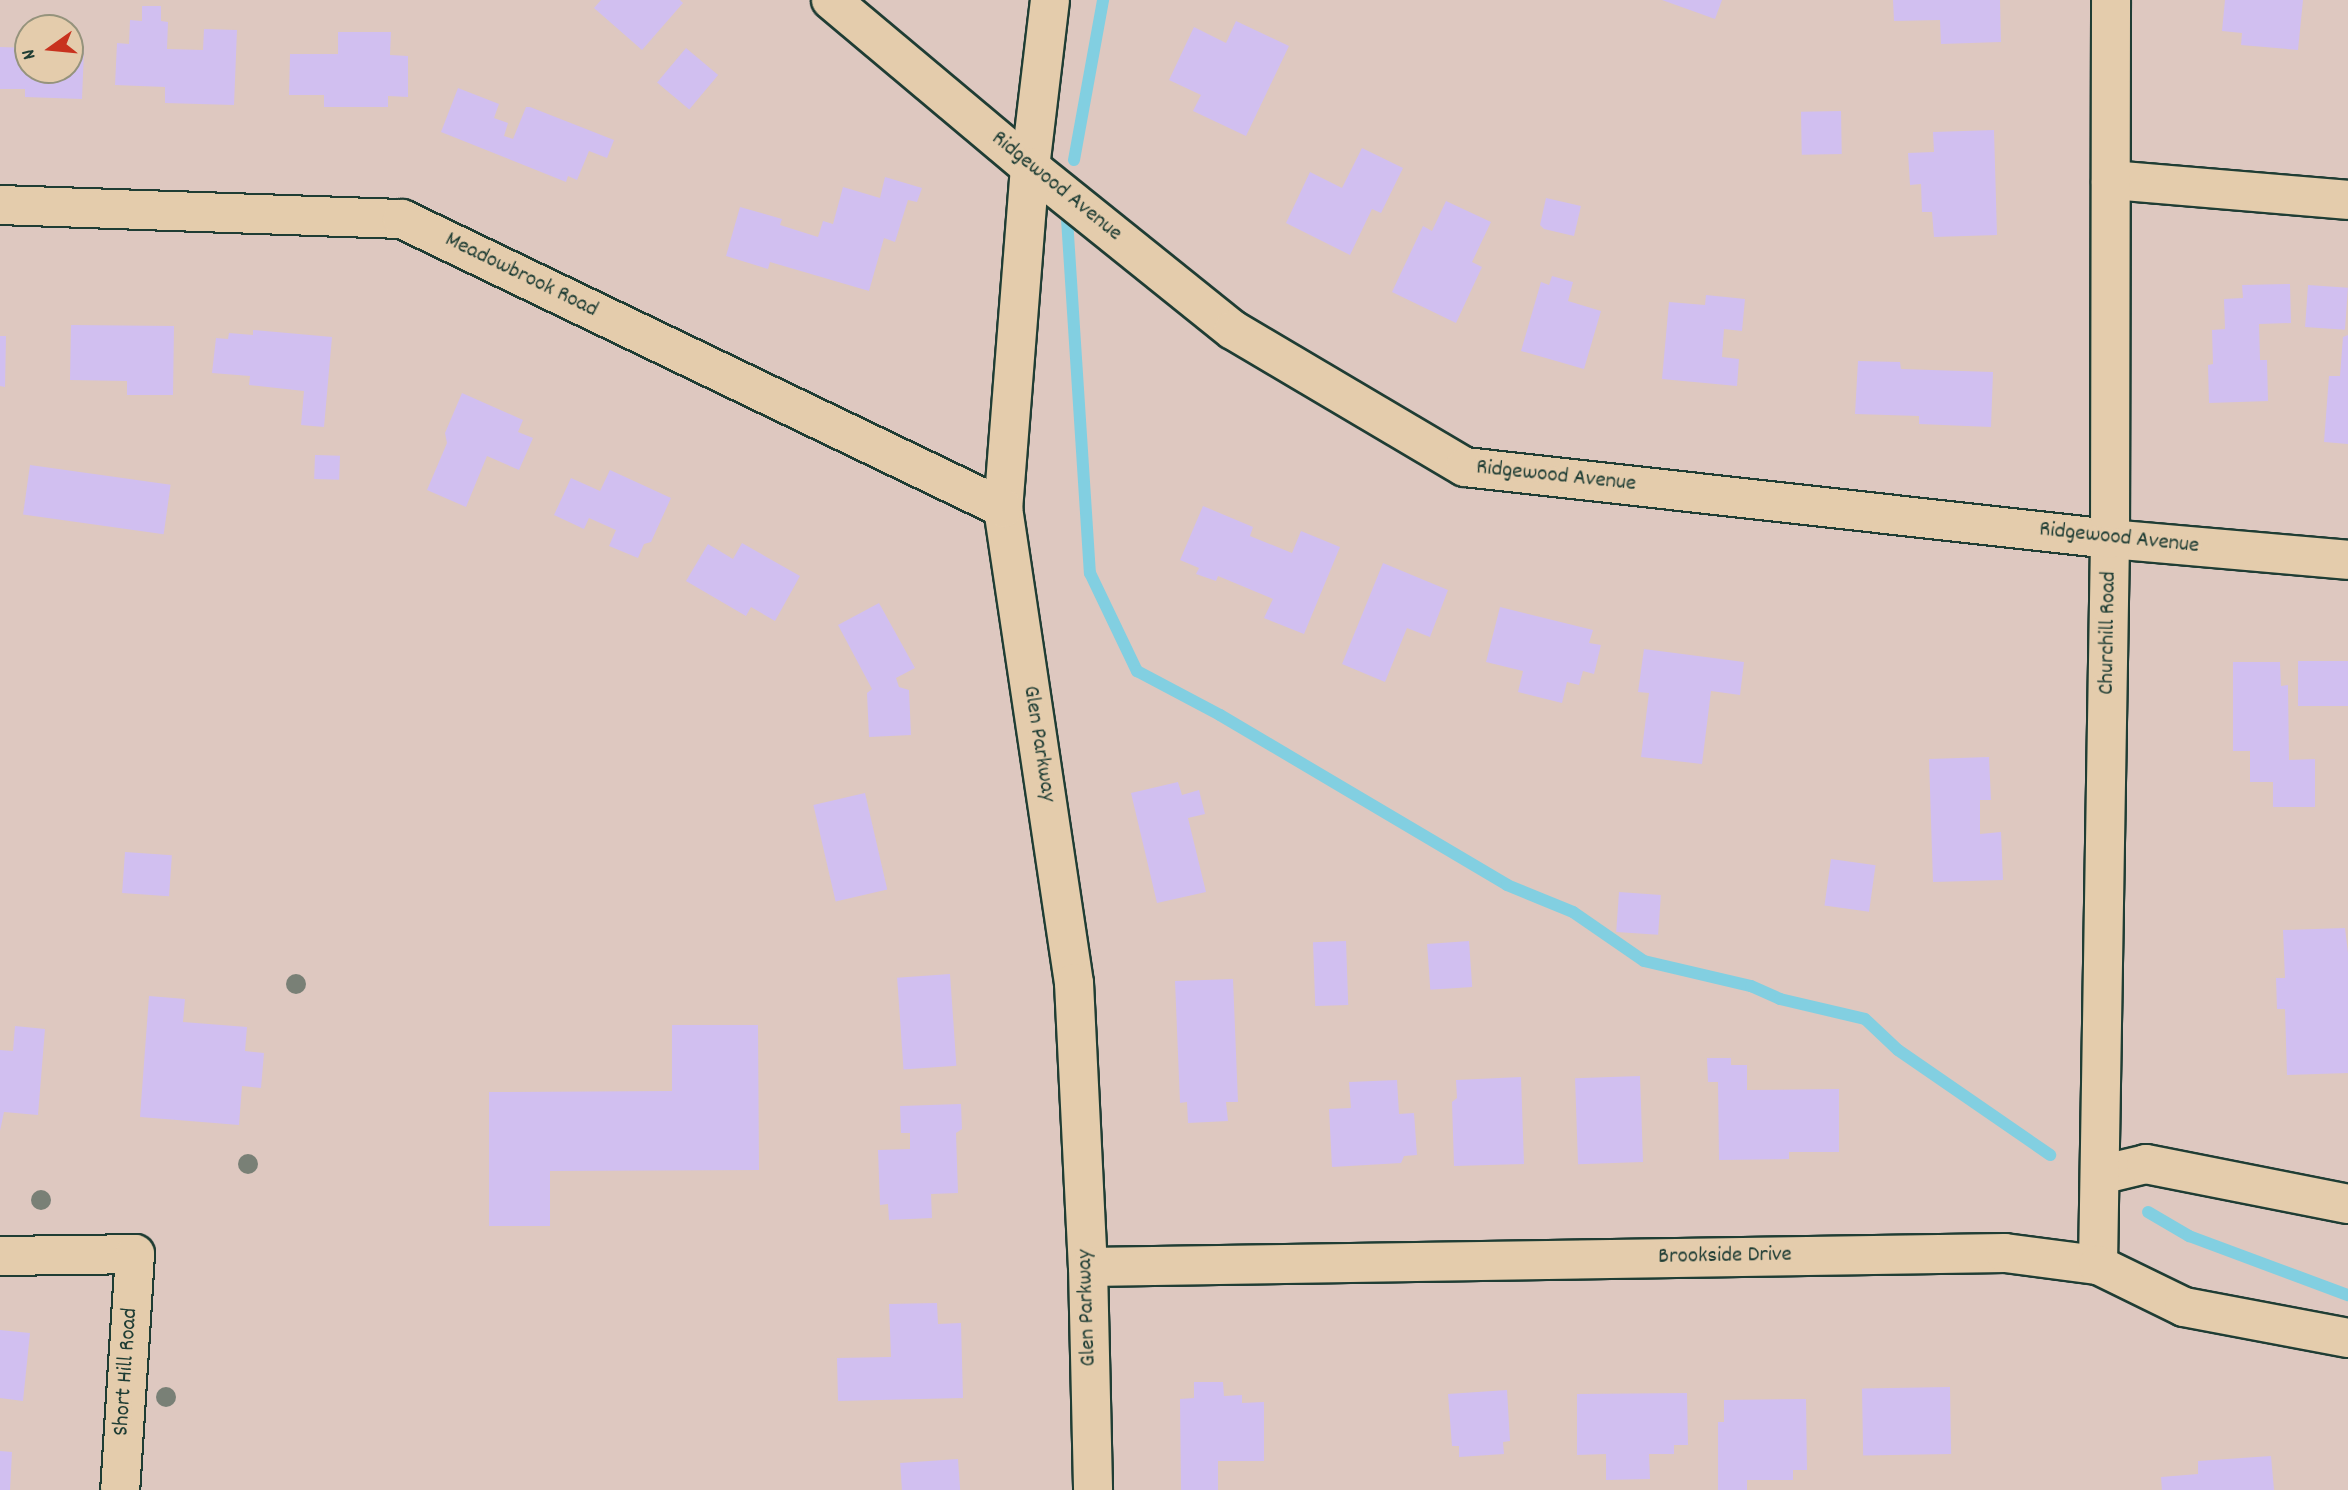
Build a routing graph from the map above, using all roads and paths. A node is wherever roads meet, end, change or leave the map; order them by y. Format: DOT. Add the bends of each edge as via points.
graph roads {
  1 [pos="831,0"];
  2 [pos="1050,0"];
  3 [pos="2111,0"];
  4 [pos="1030,167"];
  5 [pos="2111,180"];
  6 [pos="2348,200"];
  7 [pos="0,205"];
  8 [pos="1003,508"];
  9 [pos="2110,539"];
  10 [pos="2348,561"];
  11 [pos="2099,1175"];
  12 [pos="2348,1204"];
  13 [pos="0,1255"];
  14 [pos="2098,1265"];
  15 [pos="1088,1267"];
  16 [pos="2348,1338"];
  17 [pos="120,1490"];
  18 [pos="1093,1490"];
  1 -- 4 [label="street, Ridgewood Avenue"];
  2 -- 4 [label="street, Glen Parkway"];
  3 -- 5 [label="street, Churchill Road"];
  4 -- 8 [label="street, Glen Parkway"];
  4 -- 9 [label="street, Ridgewood Avenue" via="1233,330 1465,467"];
  5 -- 6 [label="street"];
  5 -- 9 [label="street, Churchill Road"];
  7 -- 8 [label="street, Meadowbrook Road" via="402,219"];
  8 -- 15 [label="street, Glen Parkway" via="1074,982"];
  9 -- 10 [label="street, Ridgewood Avenue"];
  9 -- 11 [label="street, Churchill Road"];
  11 -- 12 [label="street" via="2146,1164"];
  11 -- 14 [label="street, Churchill Road"];
  13 -- 17 [label="street, Short Hill Road" via="135,1254"];
  14 -- 15 [label="street, Brookside Drive" via="2006,1252"];
  14 -- 16 [label="street, Brookside Drive" via="2184,1307"];
  15 -- 18 [label="street, Glen Parkway"];
}
